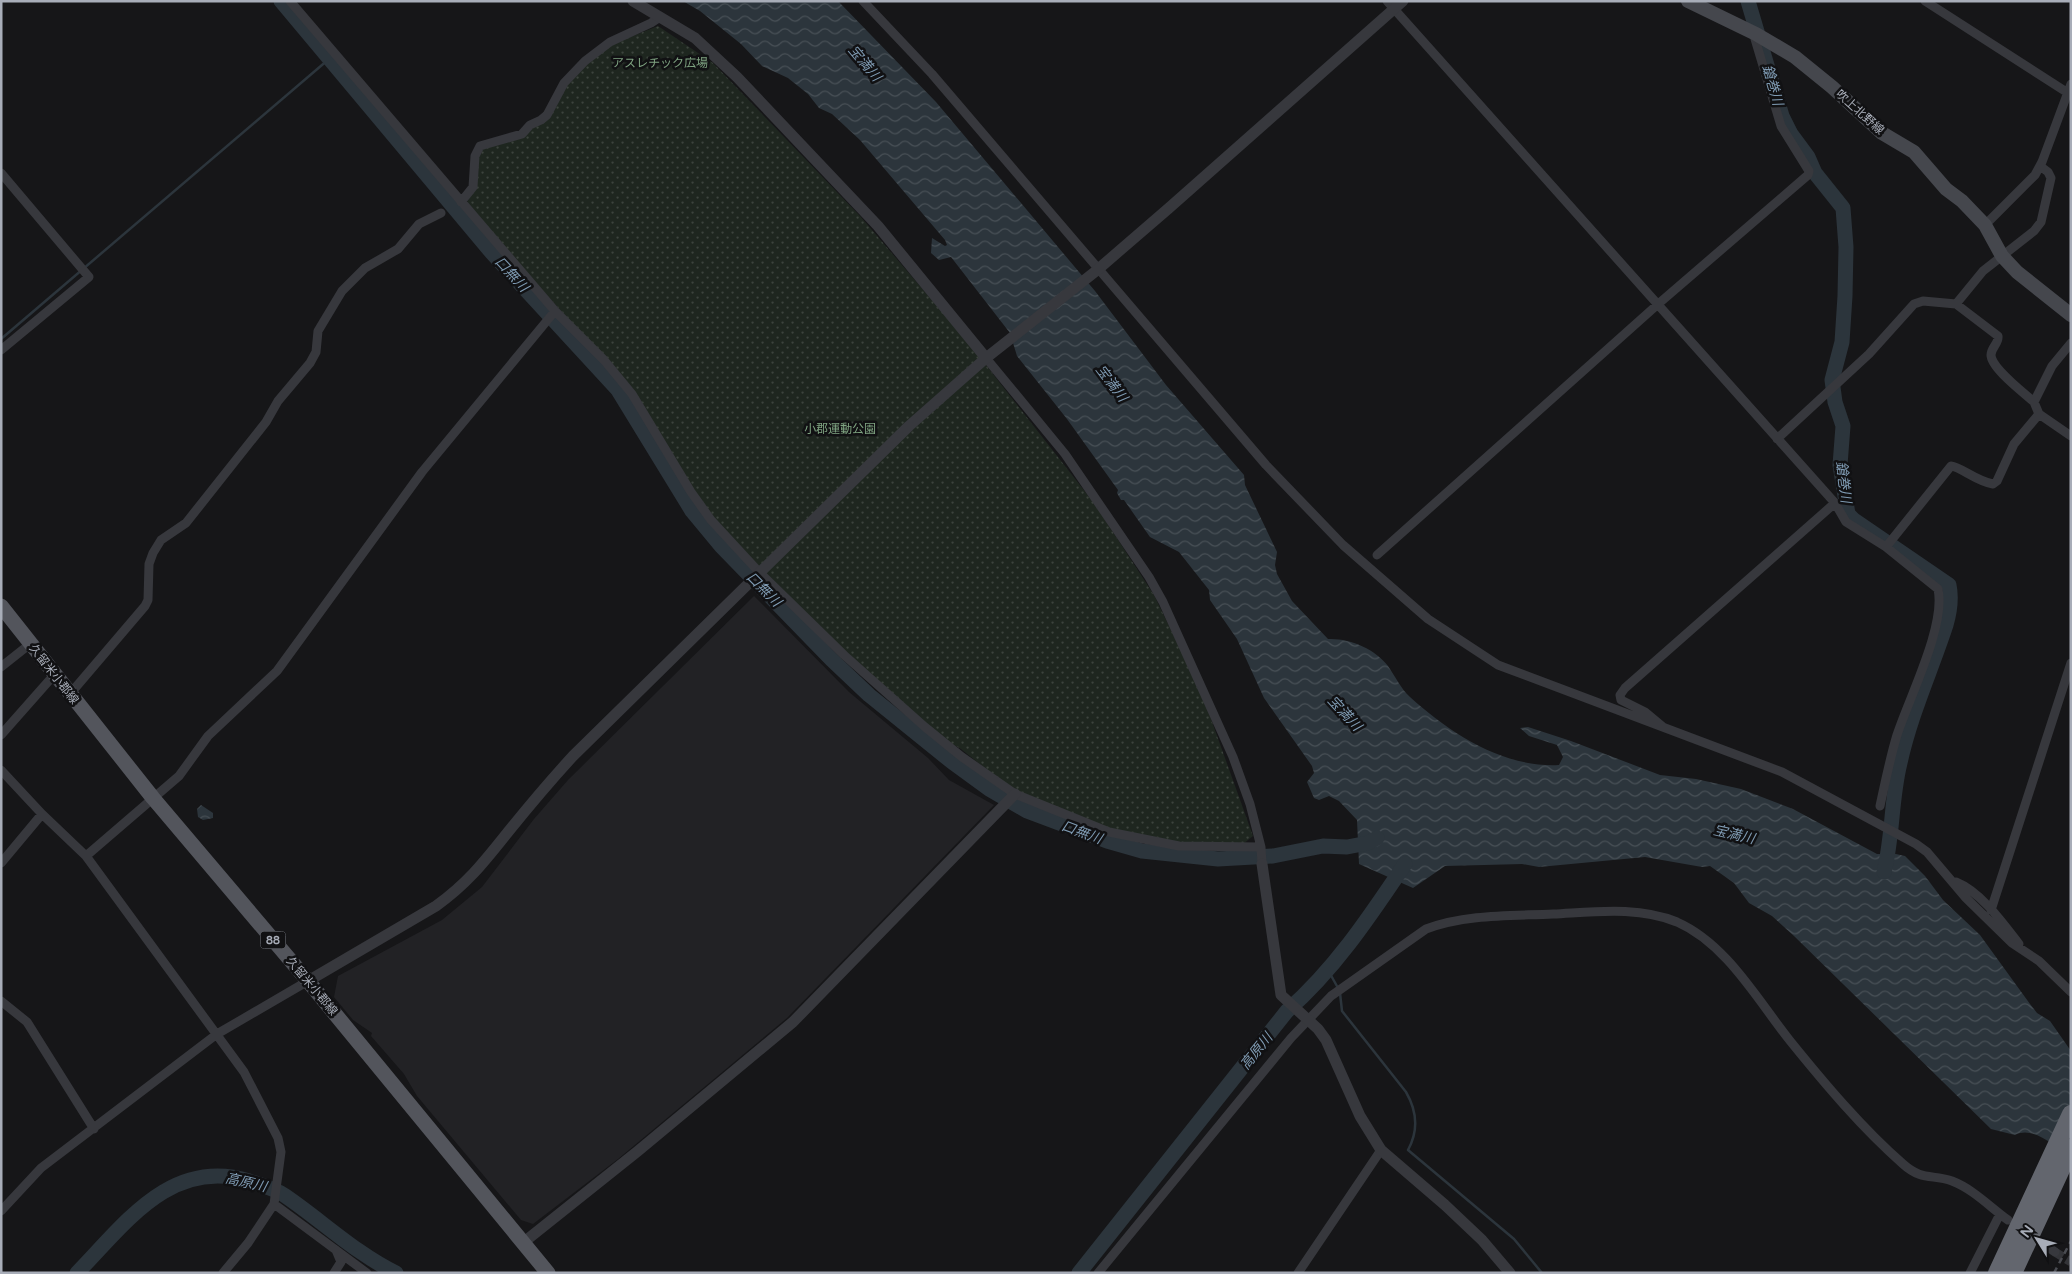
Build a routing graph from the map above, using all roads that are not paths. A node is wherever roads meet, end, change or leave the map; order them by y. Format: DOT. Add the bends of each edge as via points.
graph roads {
  1 [pos="290,1"];
  2 [pos="633,1"];
  3 [pos="863,1"];
  4 [pos="1688,1"];
  5 [pos="1925,1"];
  6 [pos="1395,4"];
  7 [pos="660,17"];
  8 [pos="1756,34"];
  9 [pos="2069,88"];
  10 [pos="2040,166"];
  11 [pos="1,173"];
  12 [pos="460,202"];
  13 [pos="441,212"];
  14 [pos="1985,225"];
  15 [pos="2002,256"];
  16 [pos="1097,270"];
  17 [pos="1956,304"];
  18 [pos="1657,305"];
  19 [pos="555,311"];
  20 [pos="2071,315"];
  21 [pos="2071,343"];
  22 [pos="1,350"];
  23 [pos="990,355"];
  24 [pos="2034,402"];
  25 [pos="2039,414"];
  26 [pos="2071,436"];
  27 [pos="1777,439"];
  28 [pos="1835,503"];
  29 [pos="1886,547"];
  30 [pos="1377,555"];
  31 [pos="759,572"];
  32 [pos="1,606"];
  33 [pos="30,644"];
  34 [pos="2071,662"];
  35 [pos="1,667"];
  36 [pos="54,675"];
  37 [pos="70,694"];
  38 [pos="1665,729"];
  39 [pos="1,735"];
  40 [pos="1,770"];
  41 [pos="1015,794"];
  42 [pos="153,798"];
  43 [pos="1880,806"];
  44 [pos="42,814"];
  45 [pos="1261,847"];
  46 [pos="86,856"];
  47 [pos="1,863"];
  48 [pos="1262,864"];
  49 [pos="1949,880"];
  50 [pos="1991,910"];
  51 [pos="2025,952"];
  52 [pos="308,981"];
  53 [pos="2071,992"];
  54 [pos="1,1001"];
  55 [pos="1308,1018"];
  56 [pos="216,1034"];
  57 [pos="2071,1114"];
  58 [pos="94,1129"];
  59 [pos="2071,1148"];
  60 [pos="1381,1150"];
  61 [pos="275,1202"];
  62 [pos="2036,1207"];
  63 [pos="1,1211"];
  64 [pos="2000,1214"];
  65 [pos="2008,1220"];
  66 [pos="524,1242"];
  67 [pos="2045,1245"];
  68 [pos="336,1250"];
  69 [pos="2055,1252"];
  70 [pos="223,1273"];
  71 [pos="334,1273"];
  72 [pos="367,1273"];
  73 [pos="548,1273"];
  74 [pos="1098,1273"];
  75 [pos="1298,1273"];
  76 [pos="1510,1273"];
  77 [pos="1970,1273"];
  78 [pos="1997,1273"];
  79 [pos="2014,1273"];
  1 -- 12 [label="street"];
  2 -- 7 [label="street"];
  3 -- 16 [label="street" via="932,74"];
  4 -- 8 [label="main road, 吹上北野線"];
  5 -- 9 [label="street"];
  6 -- 16 [label="street"];
  6 -- 18 [label="street"];
  7 -- 12 [label="street" via="610,42 586,61 564,83 547,115 522,134 480,146 475,156 473,187"];
  7 -- 23 [label="street" via="695,38 718,59 827,171"];
  8 -- 14 [label="main road, 吹上北野線" via="1795,57 1882,133 1914,152 1946,189"];
  8 -- 18 [label="street" via="1781,126 1809,171 1808,175"];
  9 -- 10 [label="street"];
  10 -- 14 [label="street"];
  10 -- 15 [label="street" via="2051,178 2041,222 2028,238"];
  11 -- 22 [label="street" via="88,277"];
  12 -- 19 [label="street"];
  13 -- 37 [label="street" via="419,224 398,249 365,268 342,291 318,331 316,352 310,363 186,523 161,540 149,564 148,600"];
  14 -- 15 [label="main road, 吹上北野線"];
  15 -- 17 [label="street" via="1983,271"];
  15 -- 20 [label="main road, 吹上北野線"];
  16 -- 23 [label="street"];
  16 -- 38 [label="street" via="1310,512 1428,618 1498,665"];
  17 -- 24 [label="street" via="1998,336 1991,351 1995,366"];
  17 -- 27 [label="street" via="1923,301 1914,304 1869,354"];
  18 -- 27 [label="street"];
  18 -- 30 [label="street"];
  19 -- 31 [label="street" via="604,360 632,394 690,492"];
  19 -- 42 [label="street" via="422,472 277,671 230,713 208,736 179,776"];
  21 -- 24 [label="street" via="2052,366"];
  23 -- 31 [label="street" via="870,462"];
  23 -- 45 [label="street" via="1065,454 1153,585 1233,757"];
  24 -- 25 [label="street"];
  25 -- 26 [label="street"];
  25 -- 29 [label="street" via="2014,444 1993,484 1975,480 1951,466"];
  27 -- 28 [label="street"];
  28 -- 29 [label="street" via="1846,522"];
  28 -- 38 [label="street" via="1625,688 1620,695 1621,700 1645,712"];
  29 -- 43 [label="street" via="1938,589 1940,598 1936,628 1896,737"];
  31 -- 41 [label="street" via="844,655 925,727"];
  31 -- 52 [label="street" via="574,756 474,876 436,906"];
  32 -- 33 [label="main road, 久留米小郡線 / 88"];
  33 -- 35 [label="street"];
  33 -- 36 [label="main road, 久留米小郡線 / 88"];
  34 -- 50 [label="street"];
  36 -- 37 [label="main road, 久留米小郡線 / 88"];
  36 -- 39 [label="street"];
  37 -- 42 [label="main road, 久留米小郡線 / 88"];
  38 -- 49 [label="street" via="1782,772 1820,790 1916,844 1927,852"];
  40 -- 44 [label="street"];
  41 -- 45 [label="street" via="1109,832 1179,846"];
  41 -- 66 [label="street" via="793,1022"];
  42 -- 46 [label="street"];
  42 -- 52 [label="main road, 久留米小郡線 / 88"];
  44 -- 46 [label="street"];
  44 -- 47 [label="street"];
  45 -- 48 [label="street"];
  46 -- 56 [label="street"];
  48 -- 55 [label="street" via="1281,996"];
  49 -- 50 [label="street" via="1960,884"];
  49 -- 51 [label="street"];
  50 -- 51 [label="street"];
  51 -- 53 [label="street" via="2045,966"];
  52 -- 56 [label="street"];
  52 -- 66 [label="main road, 久留米小郡線 / 88"];
  54 -- 58 [label="street" via="27,1022"];
  55 -- 60 [label="street" via="1326,1040 1360,1116"];
  55 -- 64 [label="street" via="1330,996 1407,940 1442,923 1480,917 1622,911 1655,916 1688,928 1714,948 1842,1102 1904,1165 1921,1176 1953,1181"];
  55 -- 74 [label="street"];
  56 -- 58 [label="street"];
  56 -- 61 [label="street" via="244,1072 278,1138 281,1152"];
  57 -- 62 [label="highway"];
  58 -- 63 [label="street" via="41,1168"];
  59 -- 62 [label="highway"];
  60 -- 75 [label="street"];
  60 -- 76 [label="street" via="1482,1240"];
  61 -- 68 [label="street"];
  61 -- 70 [label="street"];
  62 -- 78 [label="highway"];
  62 -- 79 [label="highway"];
  64 -- 65 [label="street"];
  64 -- 77 [label="street"];
  66 -- 73 [label="main road, 久留米小郡線 / 88"];
  67 -- 69 [label="street"];
  68 -- 71 [label="street" via="341,1262"];
  68 -- 72 [label="street"];
}
